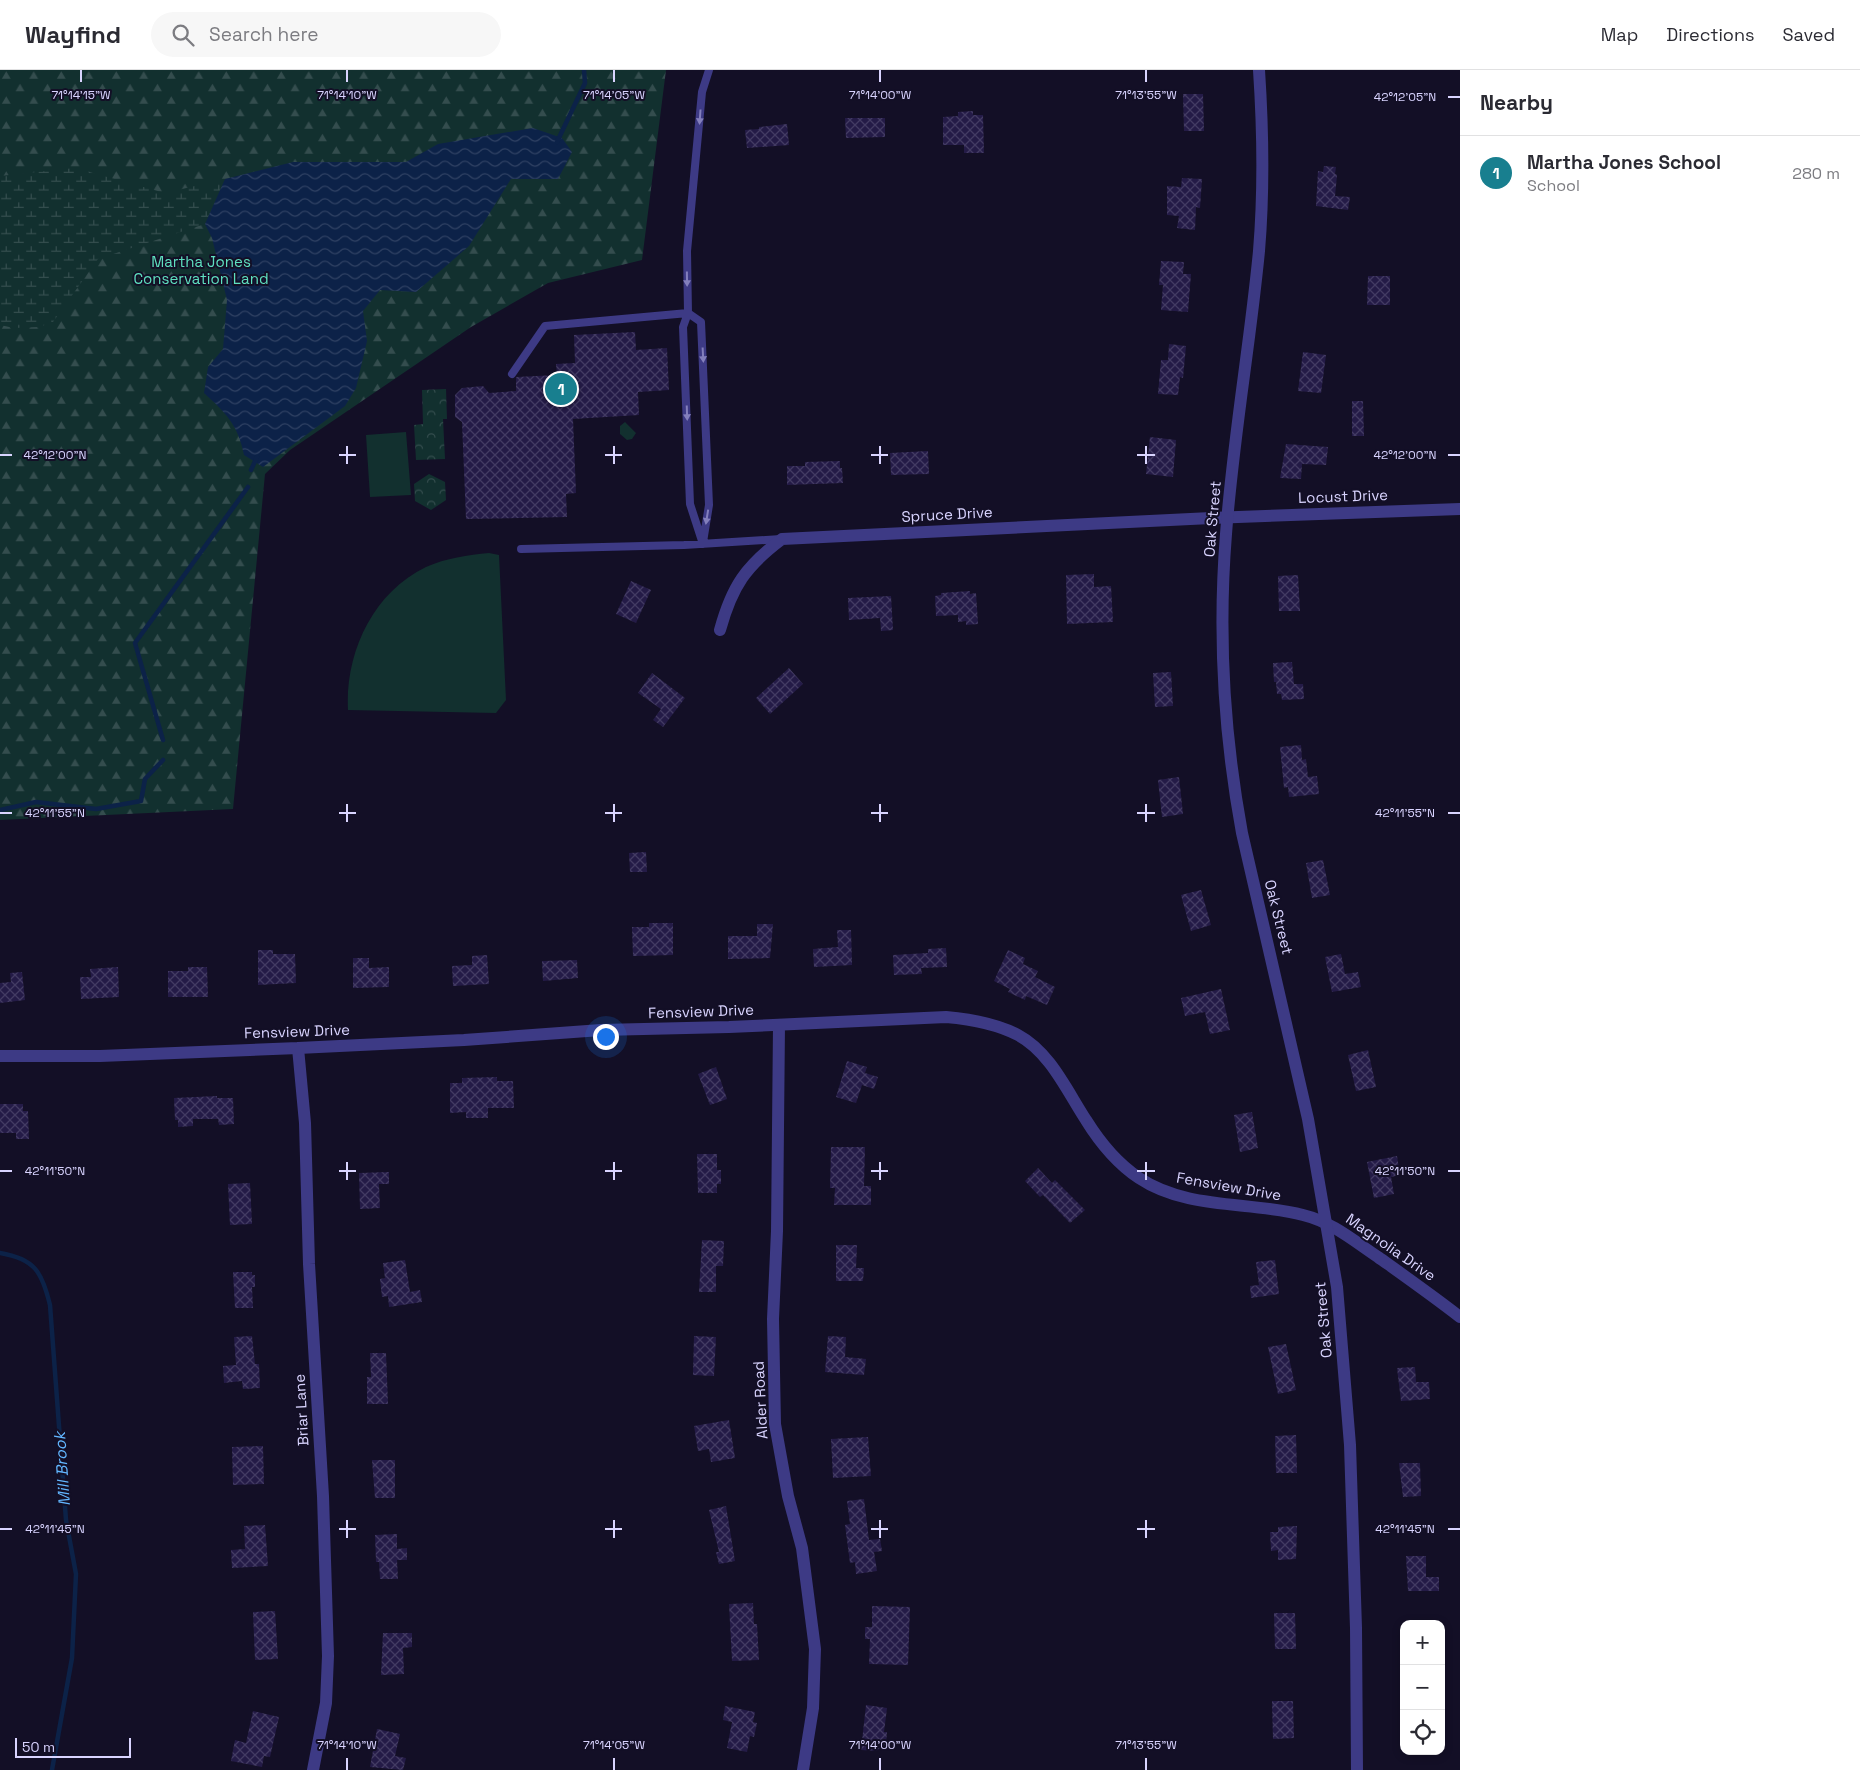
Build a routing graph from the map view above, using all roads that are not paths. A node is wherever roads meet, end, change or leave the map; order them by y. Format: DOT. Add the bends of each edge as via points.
graph roads {
  1 [pos="709,70"];
  2 [pos="1259,70"];
  3 [pos="688,313"];
  4 [pos="512,374"];
  5 [pos="1460,509"];
  6 [pos="1228,517"];
  7 [pos="782,539"];
  8 [pos="703,544"];
  9 [pos="521,549"];
  10 [pos="720,630"];
  11 [pos="779,1025"];
  12 [pos="298,1048"];
  13 [pos="0,1056"];
  14 [pos="1326,1222"];
  15 [pos="1460,1317"];
  16 [pos="313,1770"];
  17 [pos="803,1770"];
  18 [pos="1357,1770"];
  1 -- 3 [label="lane, one-way" via="702,92 687,251"];
  2 -- 6 [label="street, Oak Street" via="1262,161 1259,250"];
  3 -- 4 [label="lane" via="545,326"];
  3 -- 8 [label="lane, one-way" via="683,327 690,504"];
  3 -- 8 [label="lane, one-way" via="701,322 709,505"];
  5 -- 6 [label="street, Locust Drive"];
  6 -- 7 [label="street, Spruce Drive"];
  6 -- 14 [label="street, Oak Street" via="1223,607 1224,670 1236,802 1308,1119"];
  7 -- 8 [label="lane"];
  7 -- 10 [label="street" via="757,558 737,585"];
  8 -- 9 [label="lane"];
  11 -- 12 [label="street, Fensview Drive" via="600,1030"];
  11 -- 14 [label="street, Fensview Drive" via="946,1017 970,1020 1018,1035 1041,1053 1087,1123 1112,1154 1130,1172 1156,1190 1199,1200 1302,1214"];
  11 -- 17 [label="street, Alder Road" via="773,1319 775,1424 788,1496 802,1548 815,1648 813,1708"];
  12 -- 13 [label="street, Fensview Drive" via="100,1056"];
  12 -- 16 [label="street, Briar Lane" via="305,1123 328,1656 326,1703"];
  14 -- 15 [label="street, Magnolia Drive"];
  14 -- 18 [label="street, Oak Street" via="1337,1287 1350,1445"];
}
